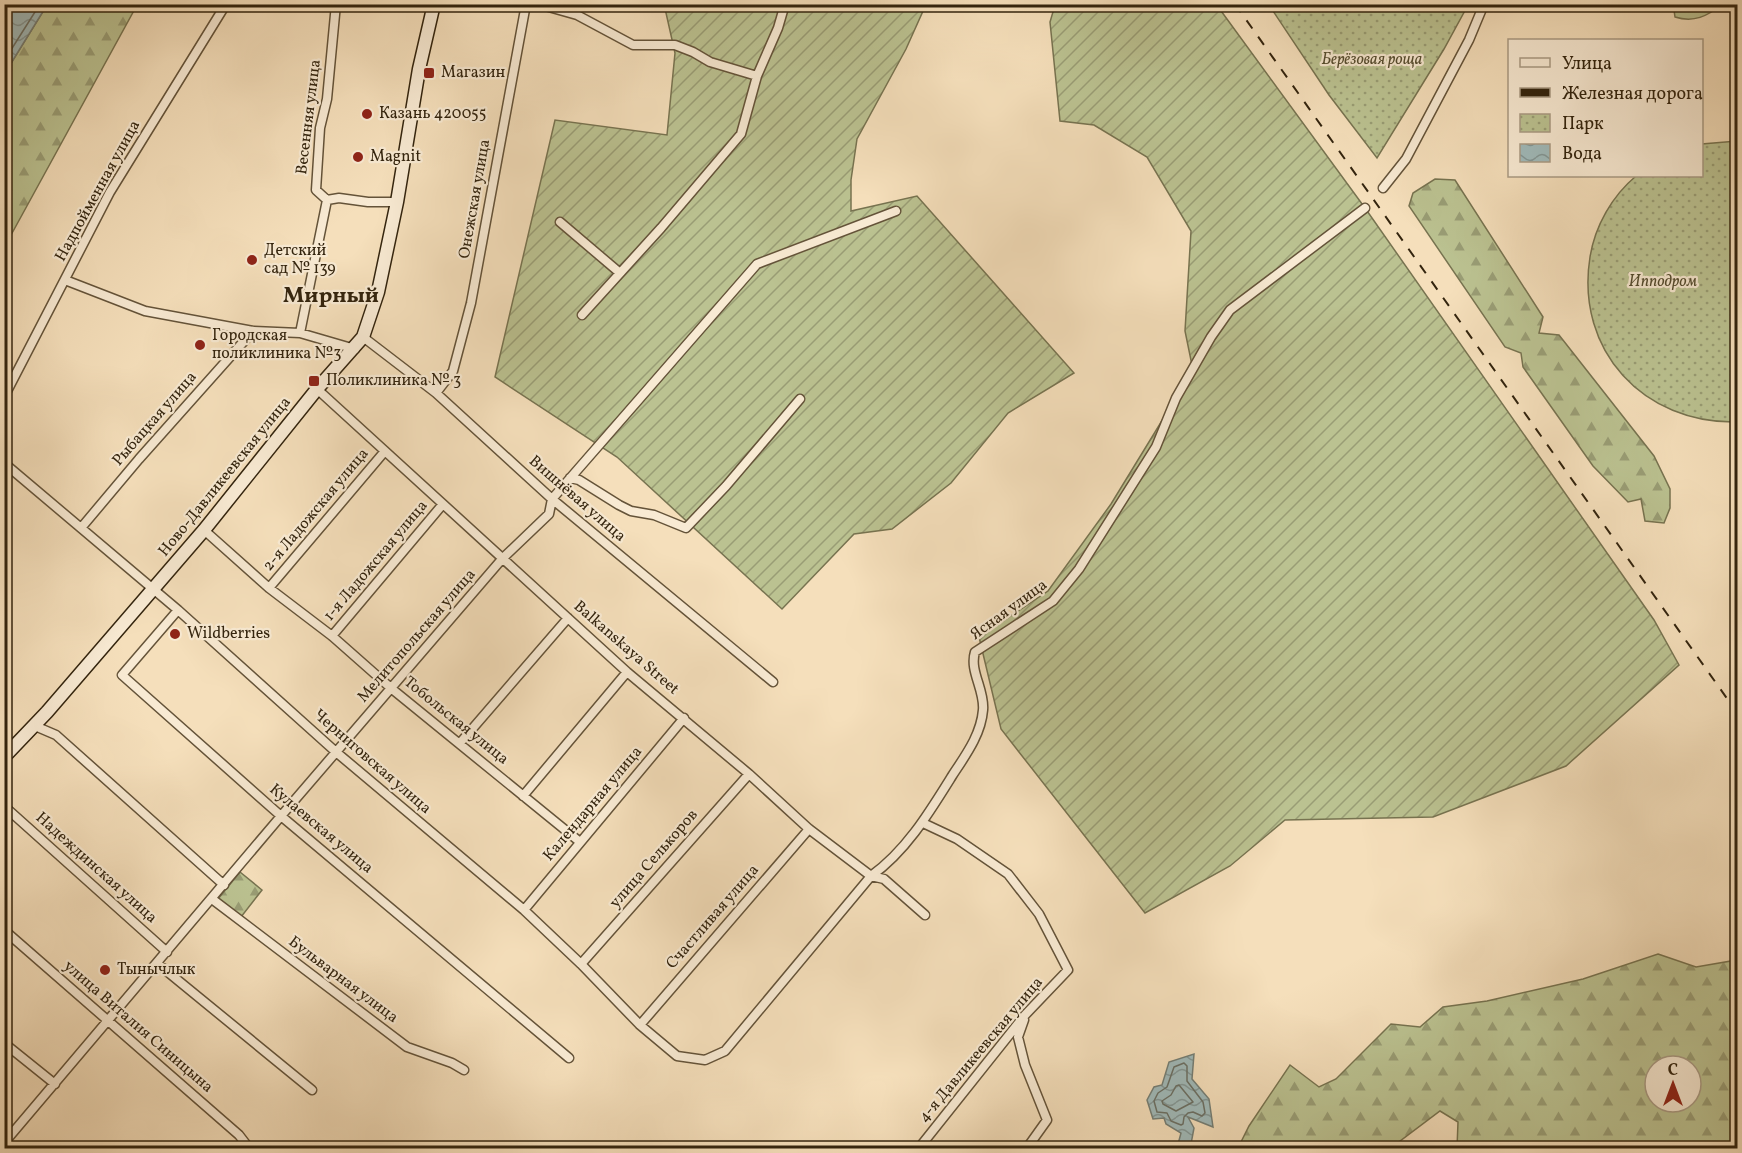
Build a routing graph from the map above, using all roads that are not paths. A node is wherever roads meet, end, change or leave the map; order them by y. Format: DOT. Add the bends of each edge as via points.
graph roads {
  1 [pos="226,4"];
  2 [pos="336,4"];
  3 [pos="434,4"];
  4 [pos="526,4"];
  5 [pos="538,4"];
  6 [pos="785,4"];
  7 [pos="1484,4"];
  8 [pos="758,76"];
  9 [pos="1383,188"];
  10 [pos="327,200"];
  11 [pos="397,202"];
  12 [pos="1365,208"];
  13 [pos="896,211"];
  14 [pos="560,222"];
  15 [pos="620,273"];
  16 [pos="65,280"];
  17 [pos="582,315"];
  18 [pos="253,331"];
  19 [pos="300,333"];
  20 [pos="363,337"];
  21 [pos="355,349"];
  22 [pos="317,389"];
  23 [pos="436,393"];
  24 [pos="4,397"];
  25 [pos="800,399"];
  26 [pos="385,451"];
  27 [pos="4,462"];
  28 [pos="570,478"];
  29 [pos="552,499"];
  30 [pos="443,504"];
  31 [pos="81,528"];
  32 [pos="204,530"];
  33 [pos="502,559"];
  34 [pos="269,588"];
  35 [pos="153,589"];
  36 [pos="178,610"];
  37 [pos="568,618"];
  38 [pos="332,636"];
  39 [pos="627,672"];
  40 [pos="773,682"];
  41 [pos="392,689"];
  42 [pos="684,718"];
  43 [pos="35,726"];
  44 [pos="460,743"];
  45 [pos="336,752"];
  46 [pos="4,757"];
  47 [pos="749,774"];
  48 [pos="523,796"];
  49 [pos="4,806"];
  50 [pos="281,816"];
  51 [pos="923,823"];
  52 [pos="809,829"];
  53 [pos="580,842"];
  54 [pos="871,876"];
  55 [pos="224,885"];
  56 [pos="212,899"];
  57 [pos="524,910"];
  58 [pos="925,915"];
  59 [pos="4,930"];
  60 [pos="167,952"];
  61 [pos="158,963"];
  62 [pos="581,964"];
  63 [pos="1025,1015"];
  64 [pos="108,1022"];
  65 [pos="640,1025"];
  66 [pos="4,1043"];
  67 [pos="725,1051"];
  68 [pos="569,1058"];
  69 [pos="464,1070"];
  70 [pos="55,1084"];
  71 [pos="312,1090"];
  72 [pos="4,1143"];
  73 [pos="249,1149"];
  74 [pos="919,1149"];
  75 [pos="1027,1149"];
  1 -- 16 [label="street, Надпойменная улица" via="110,192"];
  2 -- 10 [label="street, Весенняя улица" via="316,190"];
  3 -- 11 [label="street, Ново-Давликеевская улица" via="417,78"];
  4 -- 23 [label="street, Онежская улица" via="471,303 453,371"];
  5 -- 8 [label="street" via="577,15 633,45 675,45 710,62"];
  6 -- 8 [label="street"];
  7 -- 9 [label="street" via="1406,159"];
  8 -- 15 [label="street" via="741,134"];
  10 -- 11 [label="street"];
  10 -- 19 [label="street"];
  11 -- 20 [label="street, Ново-Давликеевская улица" via="378,292"];
  12 -- 51 [label="street, Ясная улица" via="1230,310 1176,398 1156,447 1079,569 1053,601 975,652 972,661 983,709 976,736"];
  13 -- 28 [label="street, Мелитопольская улица" via="757,264"];
  14 -- 15 [label="street"];
  15 -- 17 [label="street"];
  16 -- 18 [label="street" via="145,311"];
  16 -- 24 [label="street, Надпойменная улица"];
  18 -- 19 [label="street"];
  18 -- 31 [label="street, Рыбацкая улица"];
  19 -- 21 [label="street"];
  20 -- 21 [label="street, Ново-Давликеевская улица"];
  20 -- 23 [label="street, Вишнёвая улица"];
  21 -- 22 [label="street, Ново-Давликеевская улица"];
  22 -- 26 [label="street, Balkanskaya Street"];
  22 -- 32 [label="street, Ново-Давликеевская улица"];
  23 -- 29 [label="street, Вишнёвая улица"];
  25 -- 28 [label="street" via="686,528 631,511"];
  26 -- 30 [label="street, Balkanskaya Street"];
  26 -- 34 [label="street, 2-я Ладожская улица"];
  27 -- 31 [label="street, Черниговская улица"];
  28 -- 29 [label="street, Мелитопольская улица"];
  29 -- 33 [label="street, Мелитопольская улица" via="549,514"];
  29 -- 40 [label="street, Вишнёвая улица"];
  30 -- 33 [label="street, Balkanskaya Street"];
  30 -- 38 [label="street, 1-я Ладожская улица"];
  31 -- 35 [label="street, Черниговская улица"];
  32 -- 34 [label="street, Тобольская улица"];
  32 -- 35 [label="street, Ново-Давликеевская улица"];
  33 -- 37 [label="street, Balkanskaya Street"];
  33 -- 41 [label="street, Мелитопольская улица"];
  34 -- 38 [label="street, Тобольская улица"];
  35 -- 36 [label="street, Черниговская улица"];
  35 -- 43 [label="street, Ново-Давликеевская улица"];
  36 -- 45 [label="street, Черниговская улица"];
  36 -- 50 [label="street, Кулаевская улица" via="122,675"];
  37 -- 39 [label="street, Balkanskaya Street"];
  37 -- 44 [label="street"];
  38 -- 41 [label="street, Тобольская улица"];
  39 -- 42 [label="street, Balkanskaya Street"];
  39 -- 48 [label="street"];
  41 -- 44 [label="street, Тобольская улица"];
  41 -- 45 [label="street, Мелитопольская улица"];
  42 -- 47 [label="street, Balkanskaya Street"];
  42 -- 53 [label="street, Календарная улица"];
  43 -- 46 [label="street, Ново-Давликеевская улица"];
  43 -- 55 [label="street" via="56,735"];
  44 -- 48 [label="street, Тобольская улица"];
  45 -- 50 [label="street, Мелитопольская улица"];
  45 -- 57 [label="street, Черниговская улица"];
  47 -- 52 [label="street, Balkanskaya Street"];
  47 -- 62 [label="street, улица Селькоров"];
  48 -- 53 [label="street, Тобольская улица"];
  49 -- 60 [label="street, Надеждинская улица"];
  50 -- 55 [label="street, Мелитопольская улица"];
  50 -- 68 [label="street, Кулаевская улица"];
  51 -- 54 [label="street, Ясная улица"];
  51 -- 63 [label="street, 4-я Давликеевская улица" via="957,839 1008,874 1040,914 1068,970"];
  52 -- 54 [label="street, Balkanskaya Street"];
  52 -- 65 [label="street, Счастливая улица"];
  53 -- 57 [label="street, Календарная улица"];
  54 -- 58 [label="street, Balkanskaya Street" via="884,879"];
  54 -- 67 [label="street, Ясная улица"];
  55 -- 56 [label="street, Мелитопольская улица"];
  56 -- 60 [label="street, Мелитопольская улица"];
  56 -- 69 [label="street, Бульварная улица" via="407,1047"];
  57 -- 62 [label="street, Черниговская улица"];
  59 -- 64 [label="street, улица Виталия Синицына"];
  60 -- 61 [label="street, Мелитопольская улица"];
  61 -- 64 [label="street, Мелитопольская улица"];
  61 -- 71 [label="street"];
  62 -- 65 [label="street, Черниговская улица"];
  63 -- 74 [label="street, 4-я Давликеевская улица"];
  63 -- 75 [label="street" via="1018,1037 1047,1120"];
  64 -- 70 [label="street, Мелитопольская улица"];
  64 -- 73 [label="street, улица Виталия Синицына"];
  65 -- 67 [label="street, Черниговская улица" via="677,1056 705,1060"];
  66 -- 70 [label="street"];
  70 -- 72 [label="street, Мелитопольская улица"];
}
